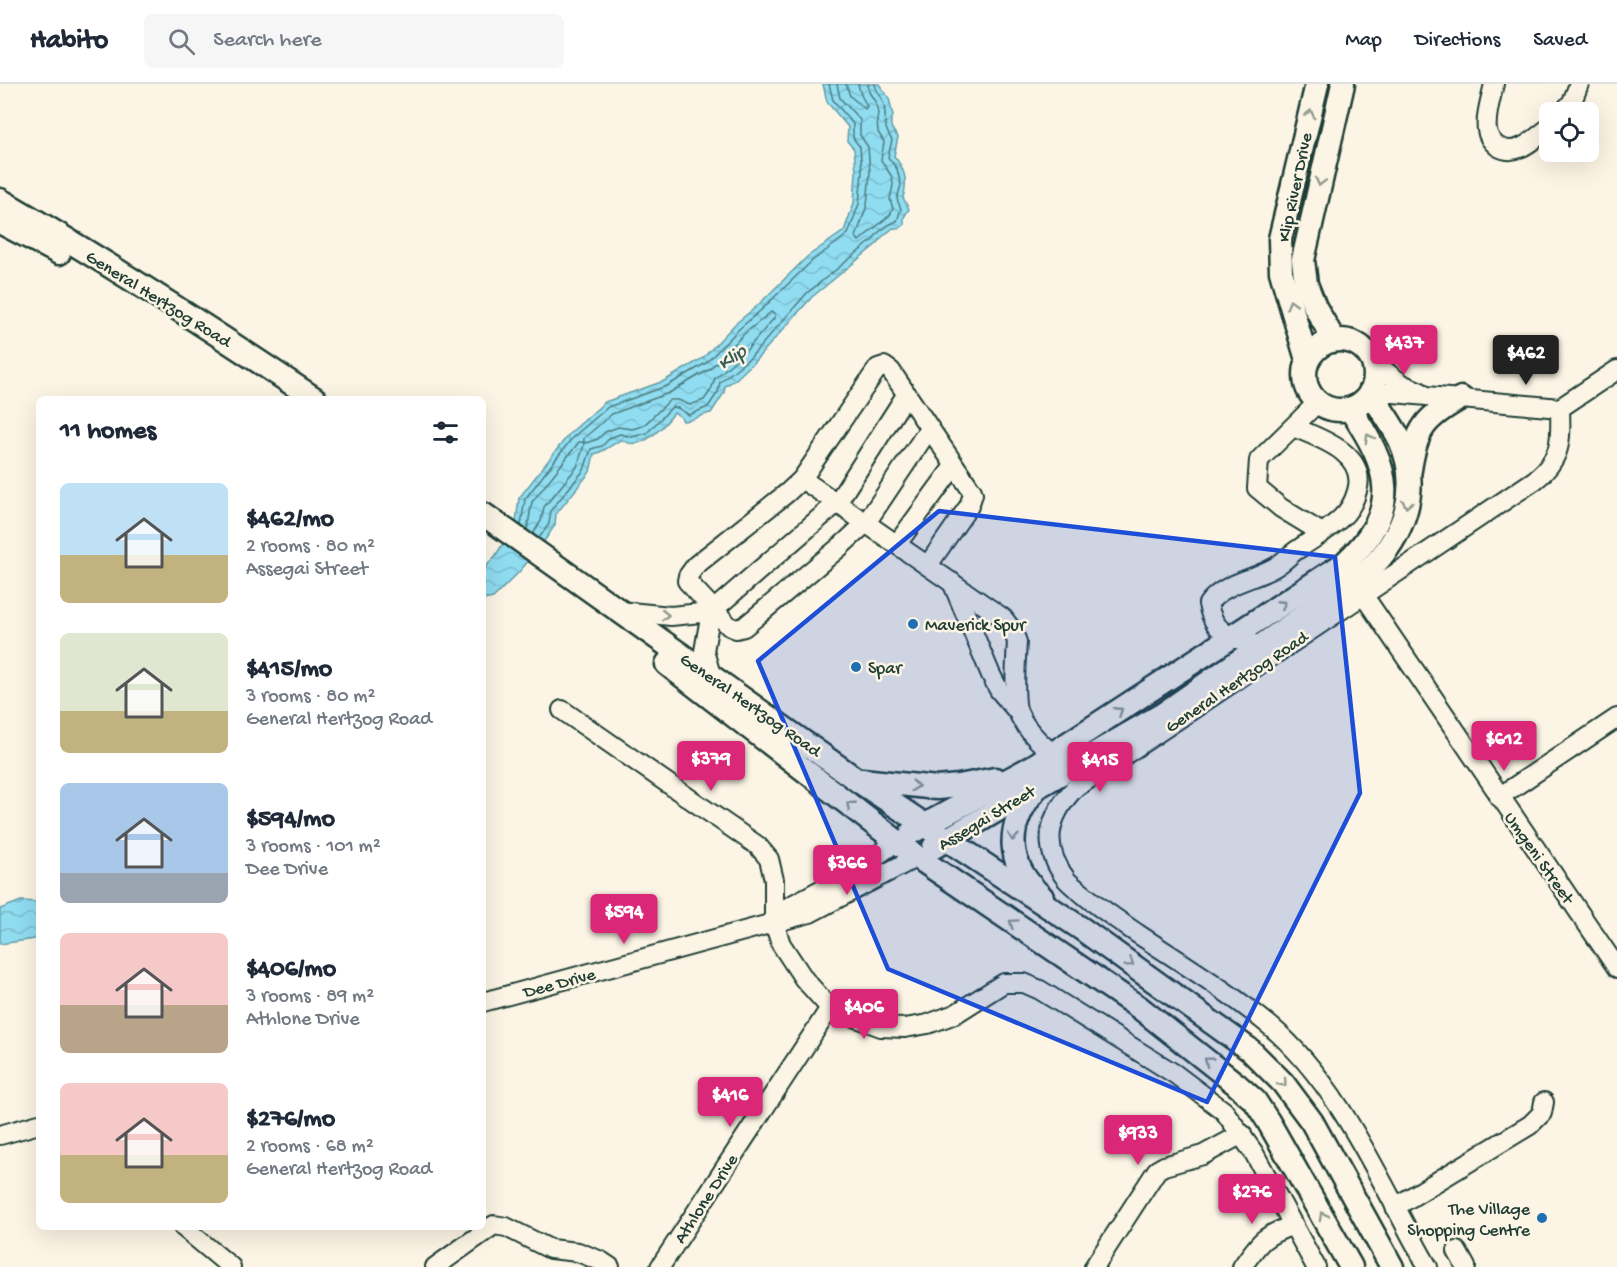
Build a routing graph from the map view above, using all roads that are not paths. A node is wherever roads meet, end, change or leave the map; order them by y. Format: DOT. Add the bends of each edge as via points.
graph roads {
  1 [pos="1317,84"];
  2 [pos="1343,84"];
  3 [pos="1494,84"];
  4 [pos="1580,84"];
  5 [pos="1572,102"];
  6 [pos="1539,136"];
  7 [pos="0,200"];
  8 [pos="0,222"];
  9 [pos="1334,340"];
  10 [pos="1307,360"];
  11 [pos="1372,362"];
  12 [pos="1617,370"];
  13 [pos="1371,392"];
  14 [pos="906,395"];
  15 [pos="283,396"];
  16 [pos="310,396"];
  17 [pos="1433,397"];
  18 [pos="1461,398"];
  19 [pos="1317,403"];
  20 [pos="1560,408"];
  21 [pos="1350,409"];
  22 [pos="1293,427"];
  23 [pos="929,429"];
  24 [pos="954,466"];
  25 [pos="1409,474"];
  26 [pos="802,479"];
  27 [pos="837,503"];
  28 [pos="486,516"];
  29 [pos="866,523"];
  30 [pos="486,533"];
  31 [pos="1322,533"];
  32 [pos="897,544"];
  33 [pos="928,565"];
  34 [pos="952,582"];
  35 [pos="567,583"];
  36 [pos="1364,596"];
  37 [pos="620,611"];
  38 [pos="712,611"];
  39 [pos="1231,637"];
  40 [pos="1261,646"];
  41 [pos="712,678"];
  42 [pos="562,710"];
  43 [pos="1017,711"];
  44 [pos="1617,718"];
  45 [pos="1053,754"];
  46 [pos="1073,766"];
  47 [pos="1018,776"];
  48 [pos="857,780"];
  49 [pos="1039,785"];
  50 [pos="1499,797"];
  51 [pos="923,824"];
  52 [pos="946,841"];
  53 [pos="896,842"];
  54 [pos="917,857"];
  55 [pos="1065,918"];
  56 [pos="774,923"];
  57 [pos="1617,968"];
  58 [pos="486,1001"];
  59 [pos="830,1008"];
  60 [pos="1544,1102"];
  61 [pos="36,1125"];
  62 [pos="1242,1134"];
  63 [pos="0,1135"];
  64 [pos="1395,1207"];
  65 [pos="1294,1225"];
  66 [pos="187,1230"];
  67 [pos="231,1267"];
  68 [pos="434,1267"];
  69 [pos="610,1267"];
  70 [pos="660,1267"];
  71 [pos="1094,1267"];
  72 [pos="1242,1267"];
  73 [pos="1316,1267"];
  74 [pos="1351,1267"];
  75 [pos="1392,1267"];
  76 [pos="1428,1267"];
  10 -- 1 [label="main road, Klip River Drive, one-way" via="1281,272 1280,238"];
  2 -- 9 [label="main road, Klip River Drive, one-way" via="1303,260 1306,284"];
  3 -- 6 [label="street" via="1489,138 1497,146 1514,151"];
  4 -- 5 [label="street"];
  7 -- 16 [label="main road, General Hertzog Road"];
  8 -- 15 [label="main road, General Hertzog Road" via="109,282"];
  9 -- 10 [label="main road" via="1323,343"];
  9 -- 11 [label="main road" via="1357,344"];
  10 -- 19 [label="main road, Klip River Drive" via="1305,383"];
  11 -- 13 [label="main road" via="1375,373"];
  11 -- 17 [label="street" via="1404,385"];
  12 -- 20 [label="street"];
  13 -- 17 [label="street"];
  13 -- 21 [label="main road" via="1361,404"];
  13 -- 25 [label="main road, Assegai Street" via="1400,440"];
  14 -- 23 [label="street"];
  14 -- 26 [label="street" via="889,369 878,368"];
  14 -- 27 [label="street"];
  17 -- 18 [label="street"];
  18 -- 20 [label="street"];
  18 -- 25 [label="main road" via="1426,421 1418,436"];
  19 -- 21 [label="main road" via="1327,409"];
  19 -- 22 [label="street"];
  20 -- 36 [label="street, General Hertzog Road" via="1559,449 1545,472"];
  39 -- 21 [label="main road, Assegai Street, one-way" via="1344,563 1368,538 1378,519 1385,496 1383,468"];
  22 -- 31 [label="street" via="1259,460 1257,488"];
  22 -- 31 [label="street" via="1336,447 1357,469 1360,482 1354,501 1340,520"];
  23 -- 24 [label="street"];
  23 -- 29 [label="street"];
  24 -- 32 [label="street"];
  24 -- 33 [label="street" via="973,498"];
  25 -- 40 [label="main road, Assegai Street, one-way" via="1406,511 1395,538 1378,560"];
  26 -- 27 [label="street"];
  26 -- 38 [label="street" via="691,571 689,585"];
  27 -- 29 [label="street"];
  27 -- 38 [label="street"];
  28 -- 35 [label="main road, General Hertzog Road"];
  29 -- 32 [label="street"];
  29 -- 38 [label="street" via="744,627 733,629"];
  30 -- 35 [label="main road, General Hertzog Road"];
  31 -- 39 [label="street" via="1277,566 1213,597 1208,604 1210,615 1217,628"];
  32 -- 33 [label="street"];
  33 -- 34 [label="street"];
  34 -- 43 [label="street" via="991,675"];
  34 -- 43 [label="street" via="1003,618 1014,631"];
  35 -- 37 [label="main road, General Hertzog Road"];
  53 -- 35 [label="main road, General Hertzog Road, one-way"];
  36 -- 50 [label="street, Umgeni Street"];
  36 -- 64 [label="street, General Hertzog Road" via="1074,789 1059,805 1050,842 1055,862 1066,880 1106,914 1238,1001 1299,1054 1337,1102"];
  37 -- 38 [label="street, one-way" via="671,616"];
  37 -- 41 [label="main road, General Hertzog Road"];
  38 -- 41 [label="street" via="704,651"];
  39 -- 40 [label="street"];
  45 -- 39 [label="main road, Assegai Street, one-way"];
  40 -- 46 [label="main road, Assegai Street" via="1163,714"];
  41 -- 48 [label="main road, General Hertzog Road"];
  42 -- 56 [label="street" via="758,846 769,860 774,880"];
  43 -- 45 [label="street"];
  44 -- 50 [label="street"];
  45 -- 46 [label="street"];
  45 -- 47 [label="main road, Assegai Street"];
  46 -- 49 [label="main road, Assegai Street"];
  48 -- 47 [label="main road, one-way" via="937,788"];
  47 -- 51 [label="main road, Assegai Street"];
  48 -- 51 [label="main road, General Hertzog Road"];
  49 -- 52 [label="main road, Assegai Street"];
  49 -- 55 [label="main road, one-way" via="1019,815 1012,847 1037,892"];
  50 -- 57 [label="street, Umgeni Street"];
  51 -- 52 [label="main road, General Hertzog Road"];
  51 -- 53 [label="main road, Assegai Street"];
  52 -- 54 [label="main road, Assegai Street"];
  52 -- 55 [label="main road, General Hertzog Road"];
  53 -- 54 [label="main road, General Hertzog Road"];
  53 -- 56 [label="street, Dee Drive" via="856,871 788,907"];
  54 -- 56 [label="street, Dee Drive" via="810,913"];
  74 -- 54 [label="main road, General Hertzog Road, one-way" via="1268,1121 1246,1093 1140,1008"];
  55 -- 75 [label="main road, General Hertzog Road, one-way" via="1231,1035 1273,1072 1312,1122"];
  56 -- 58 [label="street, Dee Drive"];
  56 -- 59 [label="street" via="781,944 804,979"];
  59 -- 62 [label="street" via="881,1027 905,1028 955,1014 1004,983 1024,983 1174,1074 1224,1111"];
  59 -- 70 [label="street, Athlone Drive"];
  60 -- 64 [label="street" via="1542,1113 1530,1125"];
  61 -- 63 [label="street"];
  62 -- 65 [label="street"];
  62 -- 71 [label="street" via="1203,1155 1157,1170"];
  64 -- 76 [label="street, General Hertzog Road"];
  65 -- 72 [label="street" via="1272,1232"];
  65 -- 73 [label="street"];
  66 -- 67 [label="street"];
  68 -- 69 [label="street" via="494,1225 550,1249 578,1252"];
}
